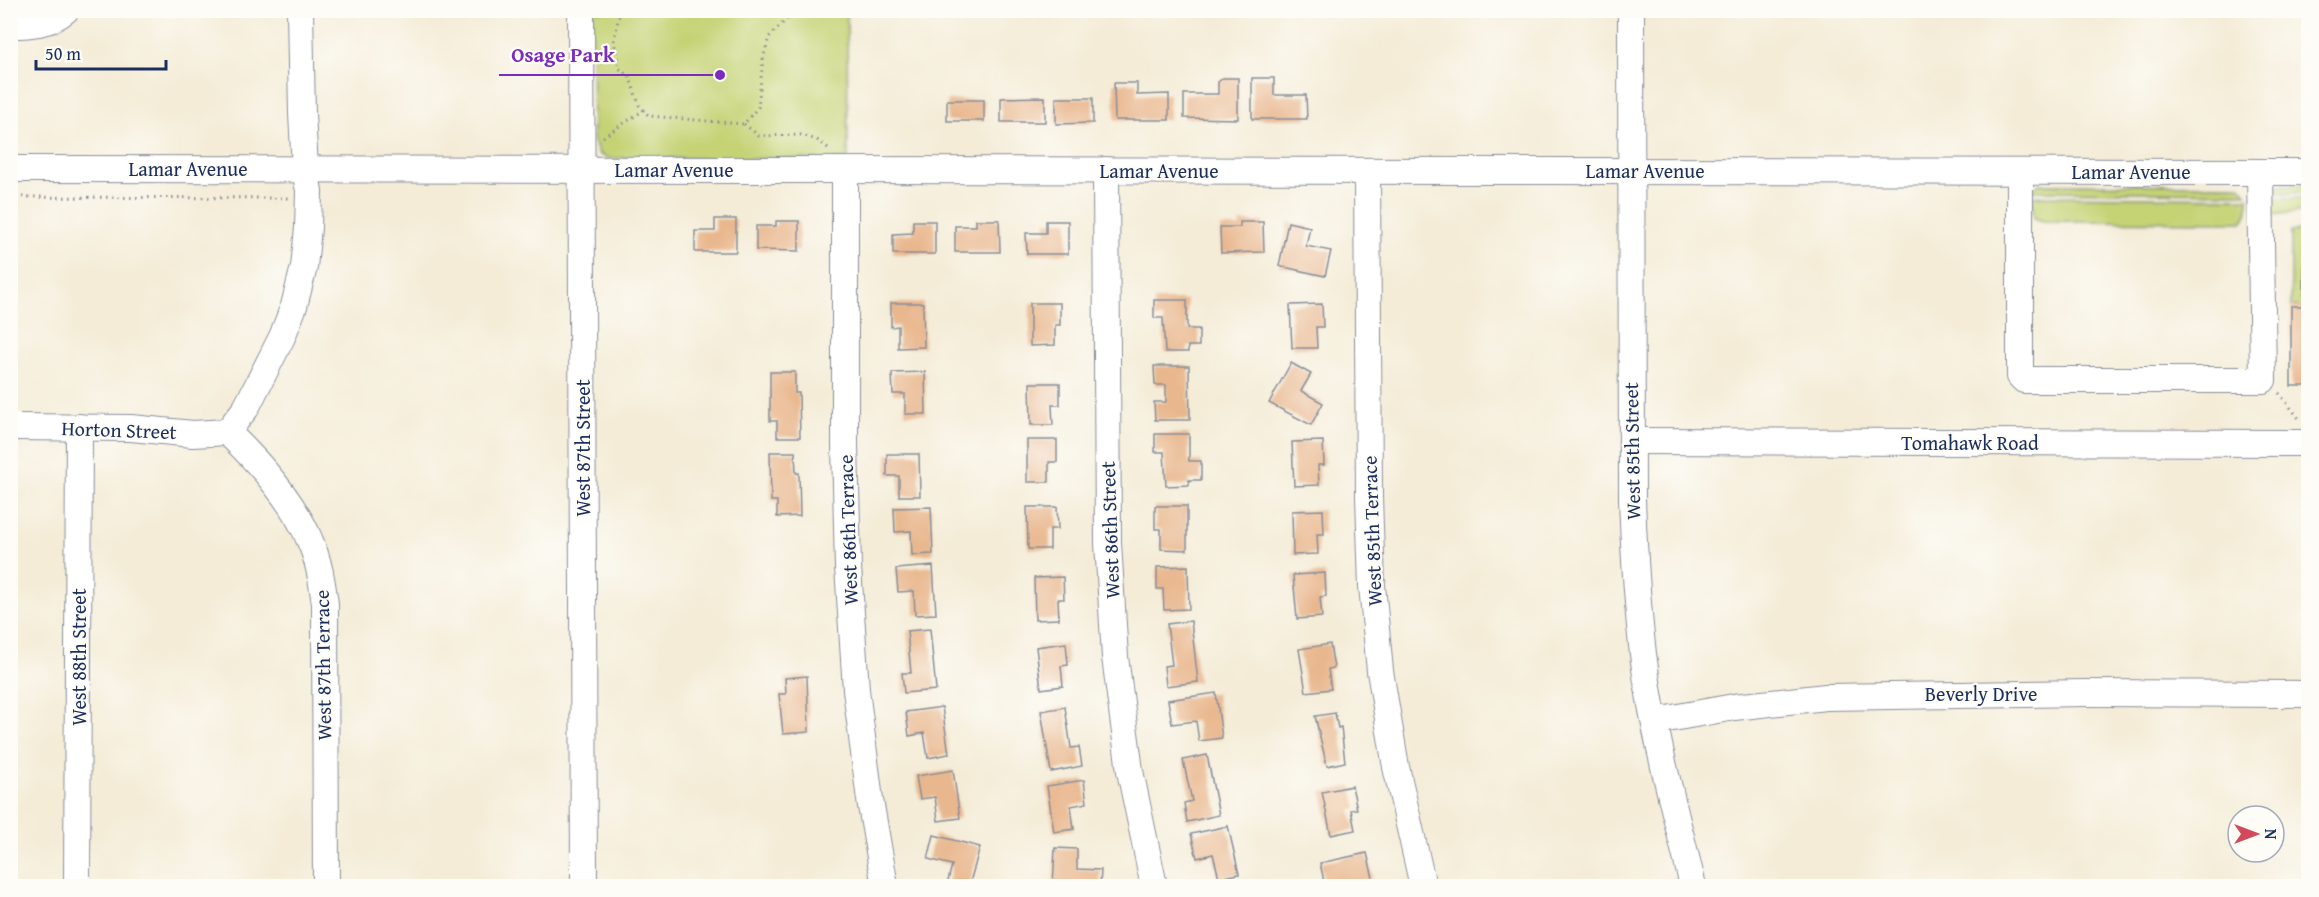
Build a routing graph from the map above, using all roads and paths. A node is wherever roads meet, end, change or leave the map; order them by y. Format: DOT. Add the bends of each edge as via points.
graph roads {
  1 [pos="66,10"];
  2 [pos="300,10"];
  3 [pos="581,10"];
  4 [pos="620,10"];
  5 [pos="796,10"];
  6 [pos="1631,10"];
  7 [pos="10,25"];
  8 [pos="644,110"];
  9 [pos="744,124"];
  10 [pos="603,137"];
  11 [pos="839,161"];
  12 [pos="10,169"];
  13 [pos="305,169"];
  14 [pos="582,170"];
  15 [pos="1106,170"];
  16 [pos="1630,171"];
  17 [pos="1367,172"];
  18 [pos="2020,172"];
  19 [pos="2260,172"];
  20 [pos="2308,172"];
  21 [pos="10,197"];
  22 [pos="292,204"];
  23 [pos="2274,387"];
  24 [pos="10,427"];
  25 [pos="79,428"];
  26 [pos="227,432"];
  27 [pos="2307,435"];
  28 [pos="1632,441"];
  29 [pos="2308,694"];
  30 [pos="1656,722"];
  31 [pos="77,886"];
  32 [pos="326,886"];
  33 [pos="584,886"];
  34 [pos="885,886"];
  35 [pos="1154,886"];
  36 [pos="1423,886"];
  37 [pos="1693,886"];
  1 -- 7 [label="street" via="40,24"];
  2 -- 13 [label="street"];
  3 -- 14 [label="street, West 87th Street"];
  4 -- 8 [label="path" via="614,41 619,68 630,78"];
  5 -- 9 [label="path" via="769,37 758,107"];
  6 -- 16 [label="street, West 85th Street"];
  8 -- 9 [label="path" via="649,116"];
  8 -- 10 [label="path"];
  9 -- 11 [label="path" via="759,136 801,135 817,140"];
  11 -- 14 [label="street, Lamar Avenue"];
  11 -- 15 [label="street, Lamar Avenue"];
  11 -- 34 [label="street, West 86th Terrace" via="848,567 856,690"];
  12 -- 13 [label="street, Lamar Avenue"];
  13 -- 14 [label="street, Lamar Avenue"];
  13 -- 26 [label="street" via="308,228 294,306 246,408"];
  14 -- 33 [label="street, West 87th Street"];
  15 -- 17 [label="street, Lamar Avenue"];
  15 -- 35 [label="street, West 86th Street" via="1108,543 1115,657 1130,771"];
  16 -- 17 [label="street, Lamar Avenue"];
  16 -- 18 [label="street, Lamar Avenue"];
  16 -- 28 [label="street, West 85th Street"];
  17 -- 36 [label="street, West 85th Terrace" via="1372,586 1380,671 1396,767"];
  18 -- 19 [label="street, Lamar Avenue"];
  18 -- 19 [label="street" via="2020,376 2024,380 2263,380"];
  19 -- 20 [label="street, Lamar Avenue"];
  21 -- 22 [label="path" via="291,198"];
  23 -- 27 [label="path"];
  24 -- 25 [label="street, Horton Street"];
  25 -- 26 [label="street, Horton Street"];
  25 -- 31 [label="street, West 88th Street"];
  26 -- 32 [label="street, West 87th Terrace" via="294,511 321,573 325,604"];
  27 -- 28 [label="street, Tomahawk Road"];
  28 -- 30 [label="street, West 85th Street" via="1634,569 1643,656"];
  29 -- 30 [label="street, Beverly Drive" via="1836,697 1734,707"];
  30 -- 37 [label="street, West 85th Street"];
}
